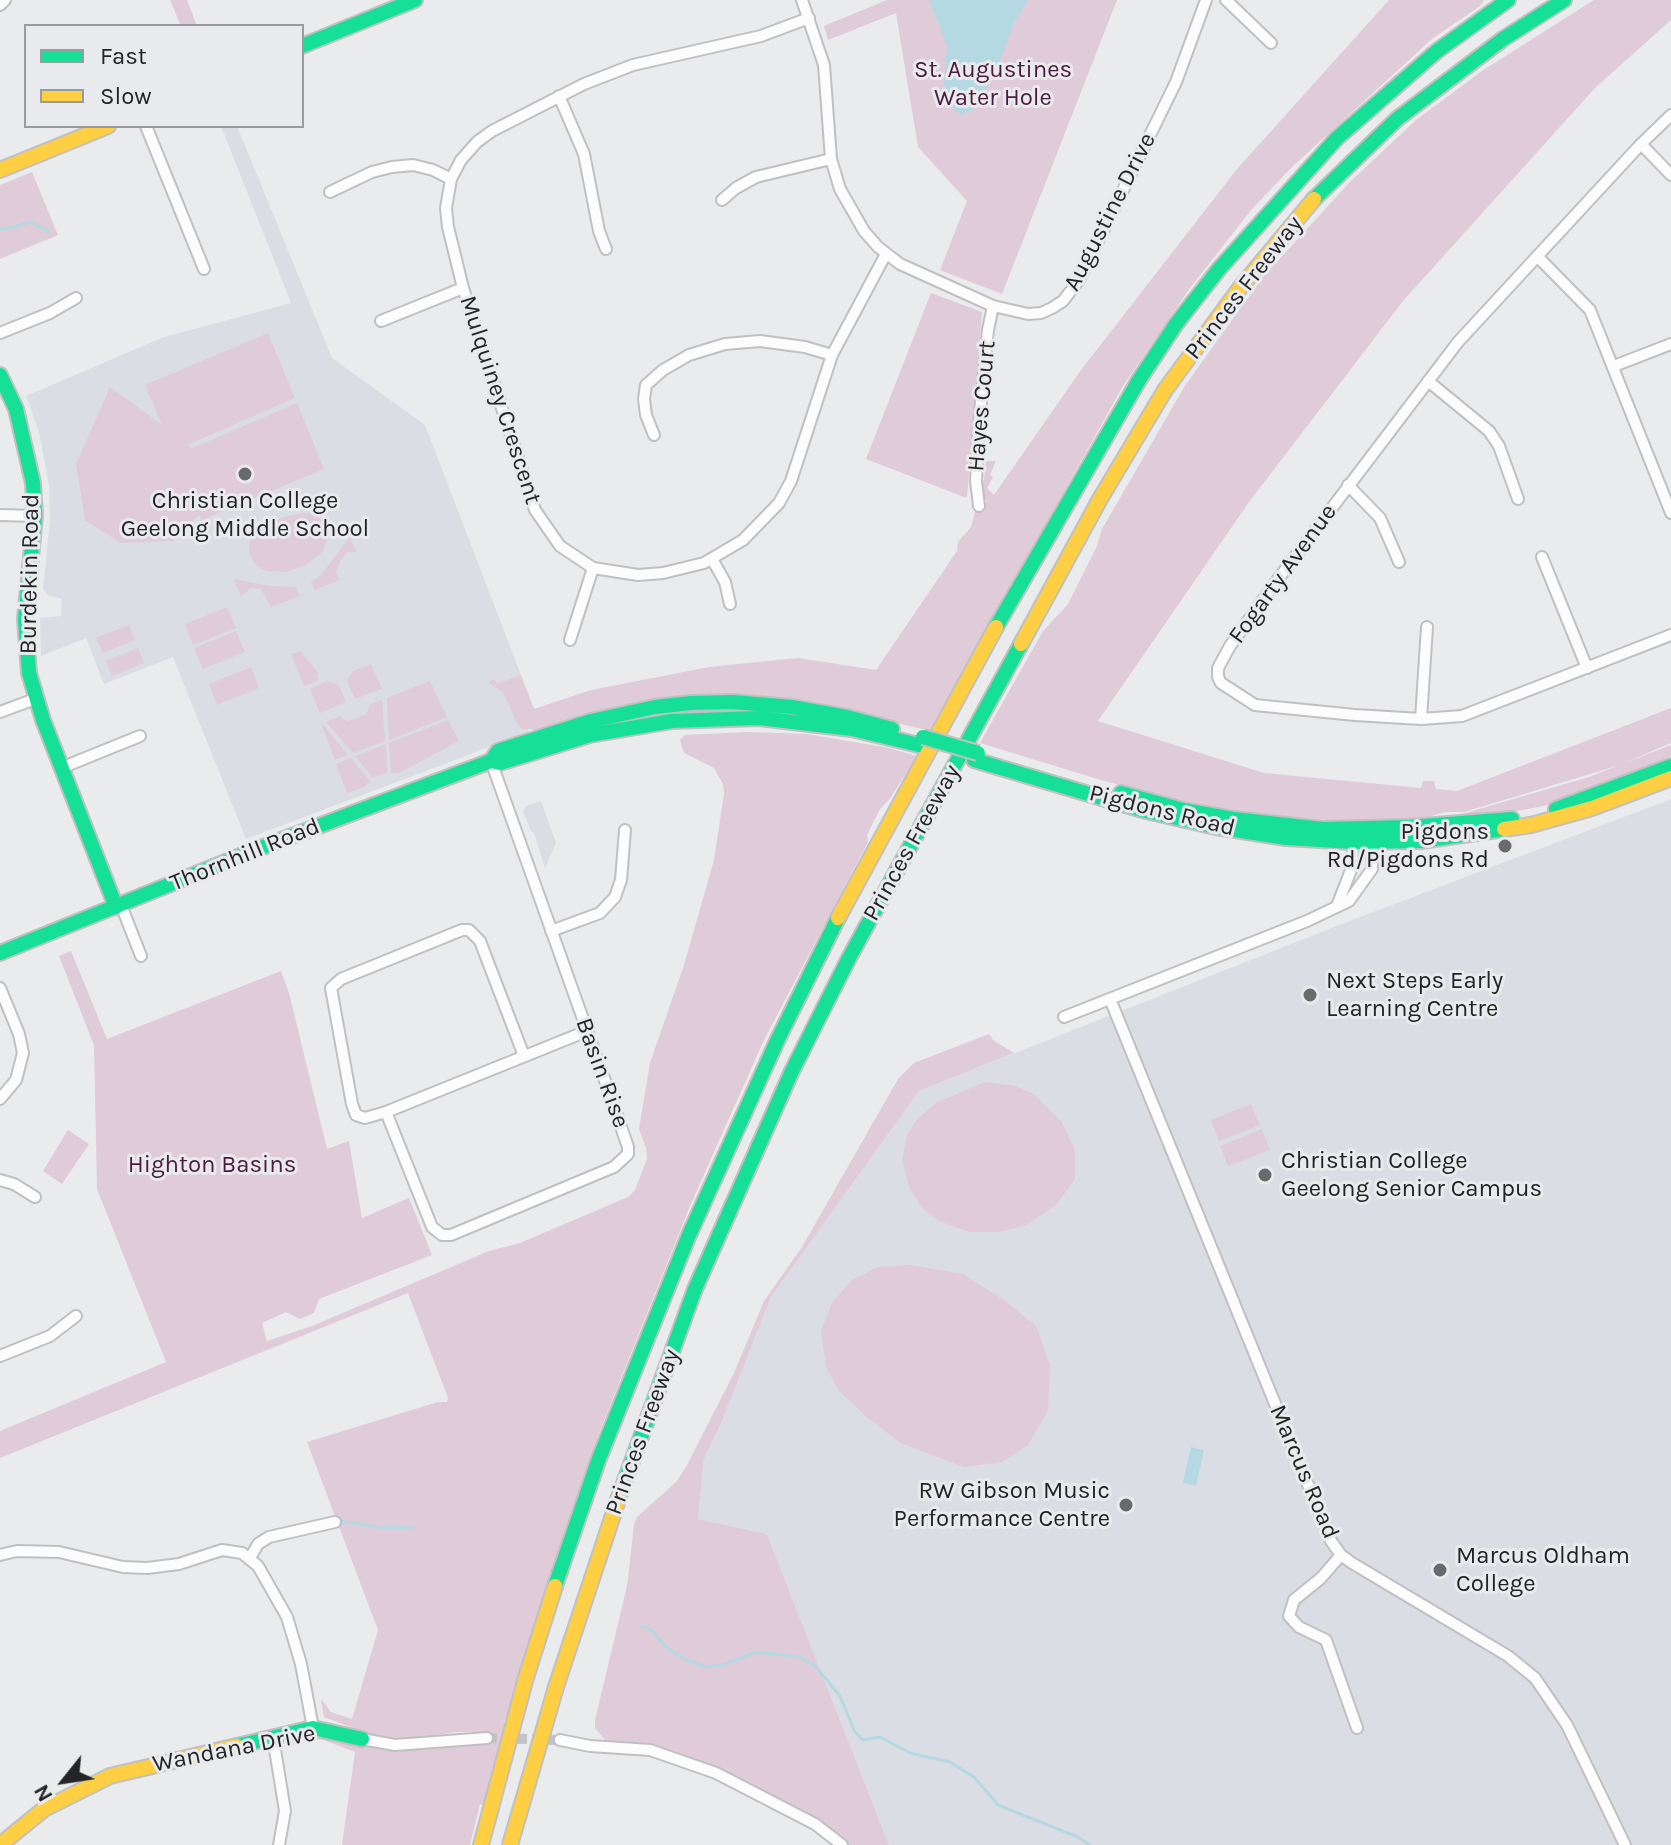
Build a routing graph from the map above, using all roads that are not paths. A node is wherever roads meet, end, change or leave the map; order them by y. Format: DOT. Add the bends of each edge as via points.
graph roads {
  1 [pos="5,0"];
  2 [pos="415,0"];
  3 [pos="802,0"];
  4 [pos="1206,0"];
  5 [pos="1226,0"];
  6 [pos="1508,0"];
  7 [pos="1564,0"];
  8 [pos="0,5"];
  9 [pos="385,6"];
  10 [pos="809,18"];
  11 [pos="1271,43"];
  12 [pos="304,45"];
  13 [pos="559,96"];
  14 [pos="1671,115"];
  15 [pos="103,128"];
  16 [pos="147,128"];
  17 [pos="1641,144"];
  18 [pos="831,159"];
  19 [pos="0,170"];
  20 [pos="1671,175"];
  21 [pos="451,179"];
  22 [pos="330,192"];
  23 [pos="722,200"];
  24 [pos="606,249"];
  25 [pos="886,254"];
  26 [pos="1537,256"];
  27 [pos="204,269"];
  28 [pos="463,288"];
  29 [pos="76,298"];
  30 [pos="993,306"];
  31 [pos="381,321"];
  32 [pos="0,333"];
  33 [pos="1671,344"];
  34 [pos="832,355"];
  35 [pos="1614,366"];
  36 [pos="0,375"];
  37 [pos="1428,381"];
  38 [pos="654,435"];
  39 [pos="1348,485"];
  40 [pos="1667,492"];
  41 [pos="1518,499"];
  42 [pos="979,506"];
  43 [pos="1671,513"];
  44 [pos="0,515"];
  45 [pos="35,516"];
  46 [pos="1542,557"];
  47 [pos="712,559"];
  48 [pos="1399,562"];
  49 [pos="593,568"];
  50 [pos="730,604"];
  51 [pos="1427,627"];
  52 [pos="1671,635"];
  53 [pos="570,640"];
  54 [pos="1587,668"];
  55 [pos="35,699"];
  56 [pos="0,712"];
  57 [pos="1421,719"];
  58 [pos="140,736"];
  59 [pos="976,757"];
  60 [pos="1671,758"];
  61 [pos="491,761"];
  62 [pos="1671,766"];
  63 [pos="61,768"];
  64 [pos="1671,778"];
  65 [pos="1591,797"];
  66 [pos="625,830"];
  67 [pos="1372,835"];
  68 [pos="1354,836"];
  69 [pos="118,906"];
  70 [pos="1337,906"];
  71 [pos="551,931"];
  72 [pos="0,953"];
  73 [pos="141,956"];
  74 [pos="0,988"];
  75 [pos="1110,999"];
  76 [pos="1064,1017"];
  77 [pos="587,1031"];
  78 [pos="524,1056"];
  79 [pos="0,1099"];
  80 [pos="386,1112"];
  81 [pos="0,1180"];
  82 [pos="35,1197"];
  83 [pos="76,1316"];
  84 [pos="0,1356"];
  85 [pos="335,1522"];
  86 [pos="0,1555"];
  87 [pos="1341,1555"];
  88 [pos="250,1558"];
  89 [pos="313,1728"];
  90 [pos="1357,1728"];
  91 [pos="273,1737"];
  92 [pos="487,1738"];
  93 [pos="362,1739"];
  94 [pos="560,1740"];
  95 [pos="0,1845"];
  96 [pos="279,1845"];
  97 [pos="481,1845"];
  98 [pos="510,1845"];
  99 [pos="842,1845"];
  100 [pos="1625,1845"];
  1 -- 8 [label="street"];
  2 -- 9 [label="main road"];
  3 -- 10 [label="street, Augustine Drive"];
  4 -- 30 [label="street, Augustine Drive" via="1176,82 1071,292 1041,313"];
  5 -- 11 [label="street"];
  6 -- 97 [label="main road, Princes Freeway" via="1437,51 1337,138 1210,280 1139,380 960,690 778,1039 645,1339 554,1590"];
  7 -- 98 [label="main road, Princes Freeway" via="1397,119 1314,199 1165,390 1100,499 849,958 747,1170 695,1289 626,1475"];
  9 -- 12 [label="main road"];
  10 -- 13 [label="street, Mulquiney Crescent" via="761,36 633,65"];
  10 -- 18 [label="street, Augustine Drive" via="824,65"];
  13 -- 21 [label="street, Mulquiney Crescent" via="477,142"];
  13 -- 24 [label="street" via="584,154"];
  14 -- 17 [label="street, Fogarty Avenue"];
  15 -- 19 [label="main road"];
  16 -- 27 [label="street"];
  17 -- 20 [label="street"];
  17 -- 26 [label="street, Fogarty Avenue"];
  18 -- 23 [label="street" via="756,177"];
  18 -- 25 [label="street, Augustine Drive" via="852,212"];
  21 -- 22 [label="street" via="413,165 392,167"];
  21 -- 28 [label="street, Mulquiney Crescent" via="448,227"];
  25 -- 30 [label="street, Augustine Drive"];
  25 -- 34 [label="street, Mulquiney Crescent"];
  26 -- 35 [label="street" via="1590,310"];
  26 -- 37 [label="street, Fogarty Avenue"];
  28 -- 31 [label="street"];
  28 -- 49 [label="street, Mulquiney Crescent" via="535,510 560,546"];
  29 -- 32 [label="street"];
  30 -- 42 [label="street, Hayes Court" via="979,423"];
  33 -- 35 [label="street"];
  34 -- 38 [label="street" via="760,341 689,355 646,385 646,415"];
  34 -- 47 [label="street, Mulquiney Crescent" via="779,503 743,540"];
  35 -- 40 [label="street"];
  36 -- 45 [label="main road, Burdekin Road" via="25,440"];
  37 -- 39 [label="street, Fogarty Avenue"];
  37 -- 41 [label="street" via="1489,431"];
  39 -- 48 [label="street" via="1380,518"];
  39 -- 57 [label="street, Fogarty Avenue" via="1230,646 1218,677 1255,705"];
  40 -- 43 [label="street"];
  44 -- 45 [label="street"];
  45 -- 55 [label="main road, Burdekin Road" via="25,645"];
  46 -- 54 [label="street"];
  47 -- 49 [label="street, Mulquiney Crescent" via="638,575"];
  47 -- 50 [label="street"];
  49 -- 53 [label="street"];
  51 -- 57 [label="street"];
  52 -- 54 [label="street, Fogarty Avenue"];
  54 -- 57 [label="street, Fogarty Avenue" via="1462,716"];
  55 -- 56 [label="street"];
  55 -- 63 [label="main road, Burdekin Road"];
  58 -- 63 [label="street"];
  59 -- 61 [label="main road, Thornhill Road" via="852,729 795,721 708,719 596,734 500,763"];
  59 -- 68 [label="main road, Pigdons Road" via="1146,811 1216,827 1306,840"];
  60 -- 65 [label="main road"];
  61 -- 69 [label="main road, Thornhill Road"];
  61 -- 71 [label="street, Basin Rise"];
  62 -- 65 [label="main road, Pigdons Road"];
  63 -- 69 [label="main road, Burdekin Road"];
  64 -- 67 [label="main road, Pigdons Road" via="1531,825 1421,841"];
  65 -- 67 [label="main road, Pigdons Road" via="1509,819"];
  66 -- 71 [label="street" via="615,897 600,913"];
  67 -- 68 [label="main road, Pigdons Road"];
  67 -- 70 [label="street" via="1370,873 1351,900"];
  68 -- 70 [label="street" via="1351,870"];
  69 -- 72 [label="main road, Thornhill Road"];
  69 -- 73 [label="street"];
  70 -- 75 [label="street"];
  71 -- 77 [label="street, Basin Rise"];
  74 -- 79 [label="street" via="23,1053 16,1080"];
  75 -- 76 [label="street"];
  75 -- 87 [label="street, Marcus Road" via="1319,1516"];
  77 -- 78 [label="street"];
  77 -- 80 [label="street, Basin Rise" via="628,1147 625,1159 451,1235 432,1227"];
  78 -- 80 [label="street"];
  78 -- 80 [label="street" via="480,941 469,930 341,979 331,988 352,1104 356,1115 365,1118"];
  81 -- 82 [label="street"];
  83 -- 84 [label="street" via="50,1336"];
  85 -- 88 [label="street" via="269,1537"];
  86 -- 88 [label="street" via="59,1552 147,1568 222,1550"];
  87 -- 90 [label="street" via="1294,1600 1289,1616 1326,1640"];
  87 -- 100 [label="street, Marcus Road" via="1508,1656 1535,1678 1567,1725"];
  88 -- 89 [label="street" via="264,1574 293,1632"];
  89 -- 91 [label="main road, Wandana Drive"];
  89 -- 93 [label="main road, Wandana Drive"];
  91 -- 95 [label="main road, Wandana Drive" via="110,1776 44,1809"];
  91 -- 96 [label="street" via="285,1811"];
  92 -- 93 [label="street, Wandana Drive" via="395,1745"];
  94 -- 99 [label="street" via="650,1750 716,1773 815,1824"];
}
